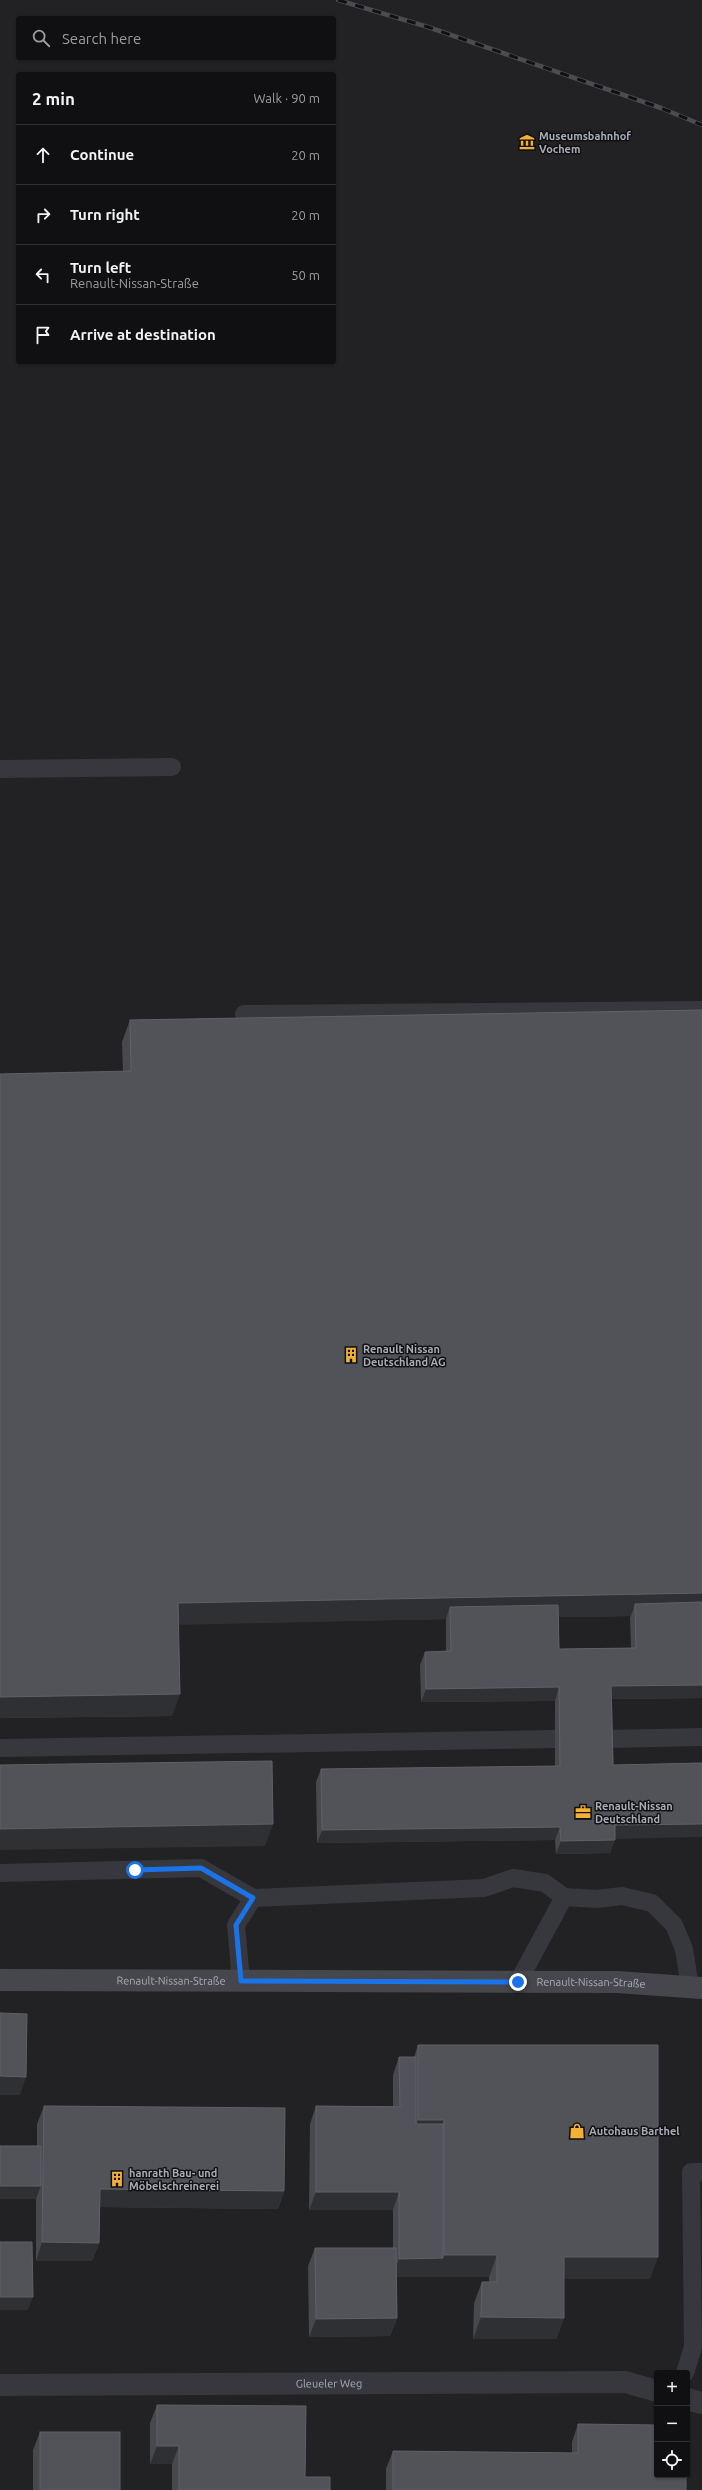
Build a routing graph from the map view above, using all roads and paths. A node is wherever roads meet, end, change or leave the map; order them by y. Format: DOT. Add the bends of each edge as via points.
graph roads {
  1 [pos="172,767"];
  2 [pos="0,770"];
  3 [pos="702,1010"];
  4 [pos="244,1014"];
  5 [pos="702,1737"];
  6 [pos="555,1739"];
  7 [pos="608,1739"];
  8 [pos="0,1748"];
  9 [pos="0,1873"];
  10 [pos="564,1897"];
  11 [pos="253,1898"];
  12 [pos="0,1980"];
  13 [pos="241,1981"];
  14 [pos="518,1982"];
  15 [pos="696,1988"];
  16 [pos="702,2172"];
  17 [pos="686,2370"];
  18 [pos="0,2385"];
  19 [pos="654,2390"];
  20 [pos="690,2400"];
  21 [pos="702,2403"];
  1 -- 2 [label="lane"];
  3 -- 4 [label="lane"];
  5 -- 7 [label="lane"];
  6 -- 8 [label="lane"];
  9 -- 11 [label="lane" via="201,1868"];
  10 -- 11 [label="lane" via="545,1882 513,1878 484,1888"];
  10 -- 14 [label="lane"];
  10 -- 15 [label="lane" via="597,1899 622,1896 652,1903 674,1925"];
  11 -- 13 [label="lane" via="236,1925"];
  12 -- 13 [label="street, Renault-Nissan-Straße"];
  13 -- 14 [label="street, Renault-Nissan-Straße"];
  14 -- 15 [label="street, Renault-Nissan-Straße" via="617,1982"];
  16 -- 17 [label="lane" via="690,2172 693,2348"];
  18 -- 19 [label="street, Gleueler Weg" via="625,2382"];
  20 -- 21 [label="street"];
}
